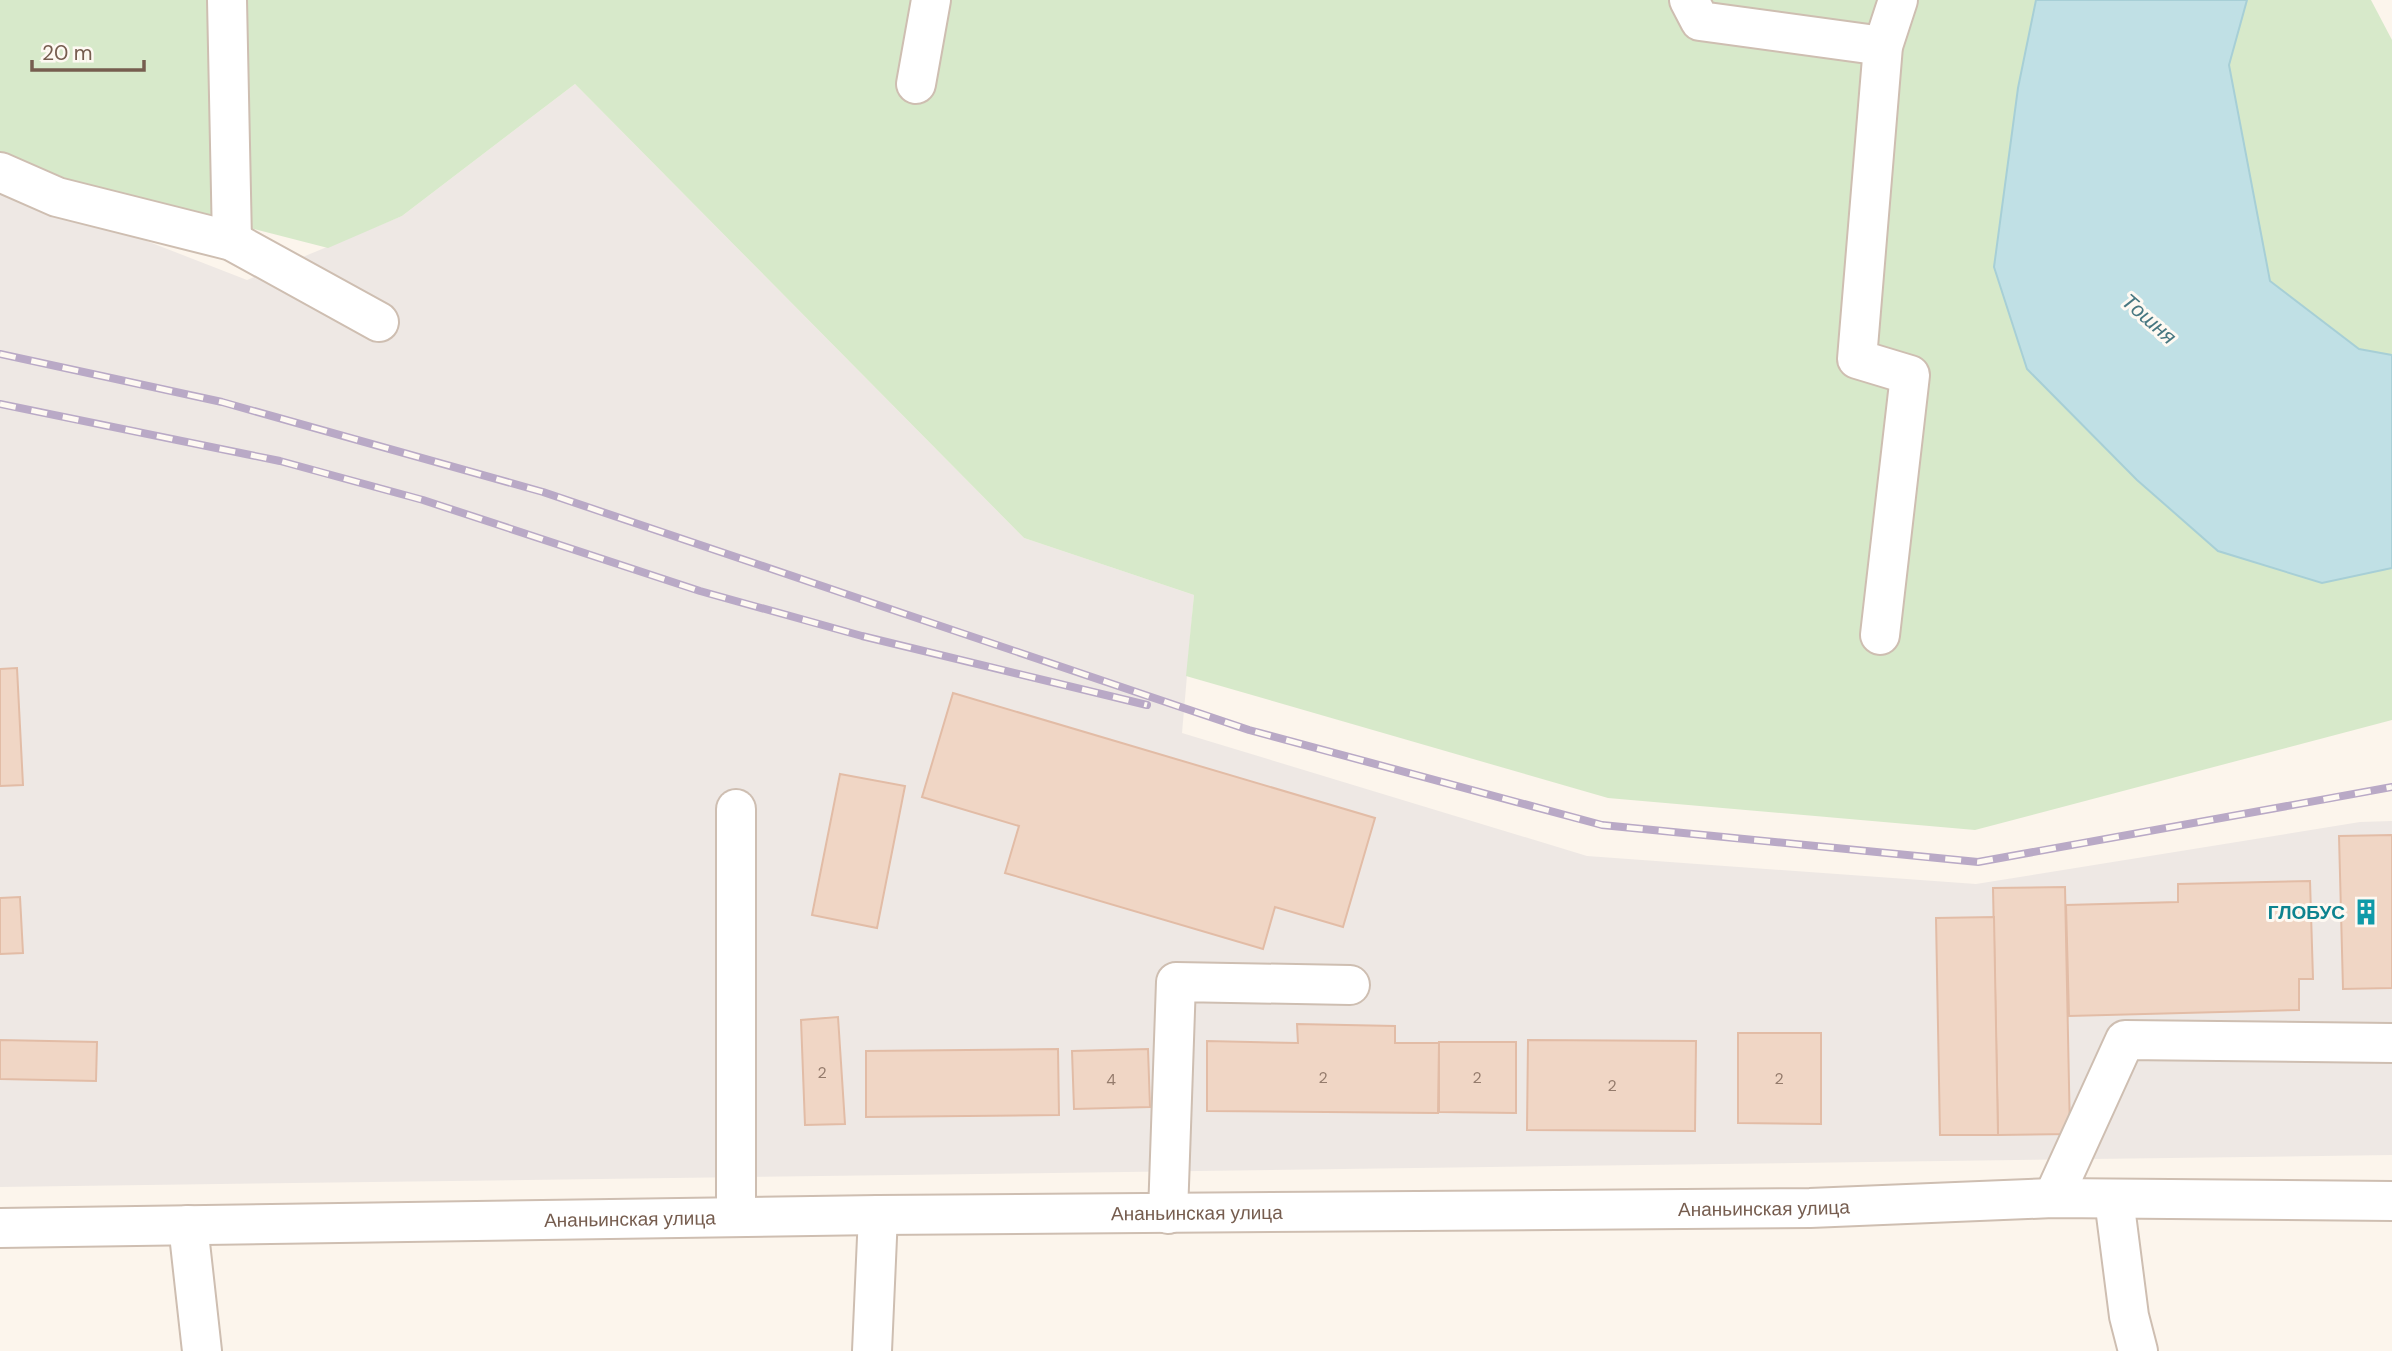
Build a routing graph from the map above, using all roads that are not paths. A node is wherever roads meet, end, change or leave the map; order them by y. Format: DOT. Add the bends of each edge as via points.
graph roads {
  1 [pos="227,0"];
  2 [pos="931,0"];
  3 [pos="1689,0"];
  4 [pos="1898,0"];
  5 [pos="1883,46"];
  6 [pos="916,84"];
  7 [pos="0,173"];
  8 [pos="232,241"];
  9 [pos="379,322"];
  10 [pos="1880,635"];
  11 [pos="736,809"];
  12 [pos="1350,985"];
  13 [pos="2392,1043"];
  14 [pos="2053,1198"];
  15 [pos="2114,1199"];
  16 [pos="2392,1201"];
  17 [pos="1168,1214"];
  18 [pos="878,1215"];
  19 [pos="736,1217"];
  20 [pos="188,1225"];
  21 [pos="0,1228"];
  22 [pos="202,1351"];
  23 [pos="872,1351"];
  24 [pos="2138,1351"];
  1 -- 8 [label="street"];
  2 -- 6 [label="street"];
  3 -- 5 [label="street" via="1700,21"];
  4 -- 5 [label="street"];
  5 -- 10 [label="street" via="1857,359 1910,375"];
  7 -- 8 [label="street" via="57,197"];
  8 -- 9 [label="street"];
  11 -- 19 [label="street"];
  12 -- 17 [label="street" via="1176,982"];
  13 -- 14 [label="street" via="2125,1040"];
  14 -- 15 [label="street, Ананьинская улица"];
  14 -- 17 [label="street, Ананьинская улица" via="1810,1208"];
  15 -- 16 [label="street, Ананьинская улица"];
  15 -- 24 [label="street"];
  17 -- 18 [label="street, Ананьинская улица"];
  18 -- 19 [label="street, Ананьинская улица"];
  18 -- 23 [label="street"];
  19 -- 20 [label="street, Ананьинская улица"];
  20 -- 21 [label="street, Ананьинская улица"];
  20 -- 22 [label="street"];
}
